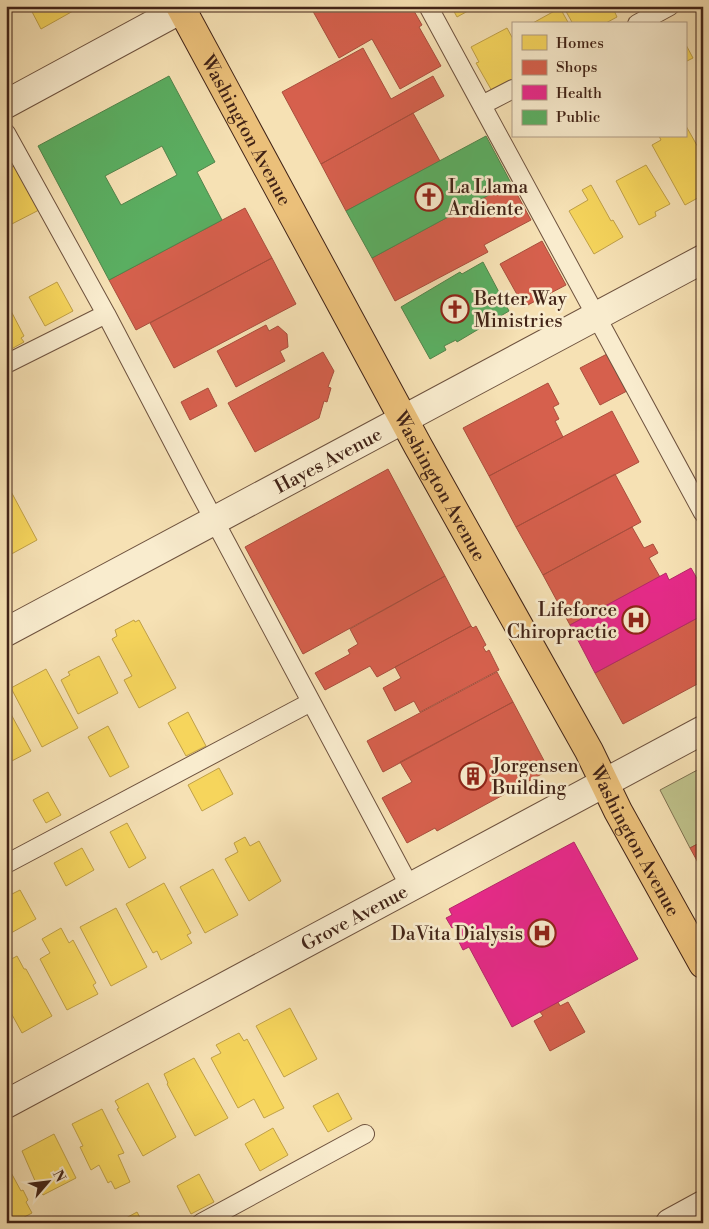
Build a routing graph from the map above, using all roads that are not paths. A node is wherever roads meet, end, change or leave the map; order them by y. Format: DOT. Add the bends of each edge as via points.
graph roads {
  1 [pos="428,6"];
  2 [pos="670,6"];
  3 [pos="183,7"];
  4 [pos="641,22"];
  5 [pos="512,90"];
  6 [pos="6,104"];
  7 [pos="482,105"];
  8 [pos="6,133"];
  9 [pos="703,259"];
  10 [pos="106,314"];
  11 [pos="596,316"];
  12 [pos="6,364"];
  13 [pos="403,419"];
  14 [pos="697,488"];
  15 [pos="703,513"];
  16 [pos="214,520"];
  17 [pos="6,632"];
  18 [pos="311,702"];
  19 [pos="703,730"];
  20 [pos="605,783"];
  21 [pos="6,864"];
  22 [pos="410,887"];
  23 [pos="703,964"];
  24 [pos="6,1104"];
  25 [pos="365,1134"];
  26 [pos="703,1205"];
  27 [pos="201,1223"];
  28 [pos="670,1223"];
  1 -- 7 [label="lane"];
  2 -- 4 [label="lane"];
  3 -- 6 [label="street"];
  3 -- 13 [label="main road, Washington Avenue"];
  5 -- 7 [label="lane"];
  7 -- 11 [label="lane"];
  8 -- 10 [label="lane"];
  9 -- 11 [label="street, Hayes Avenue"];
  10 -- 12 [label="lane"];
  10 -- 16 [label="lane"];
  11 -- 13 [label="street, Hayes Avenue"];
  11 -- 14 [label="lane"];
  13 -- 16 [label="street, Hayes Avenue"];
  13 -- 20 [label="main road, Washington Avenue"];
  14 -- 15 [label="lane"];
  16 -- 17 [label="street, Hayes Avenue"];
  16 -- 18 [label="lane"];
  18 -- 21 [label="lane"];
  18 -- 22 [label="lane"];
  19 -- 20 [label="street, Grove Avenue"];
  20 -- 22 [label="street, Grove Avenue"];
  20 -- 23 [label="main road, Washington Avenue"];
  22 -- 24 [label="street, Grove Avenue"];
  25 -- 27 [label="lane"];
  26 -- 28 [label="street"];
}
